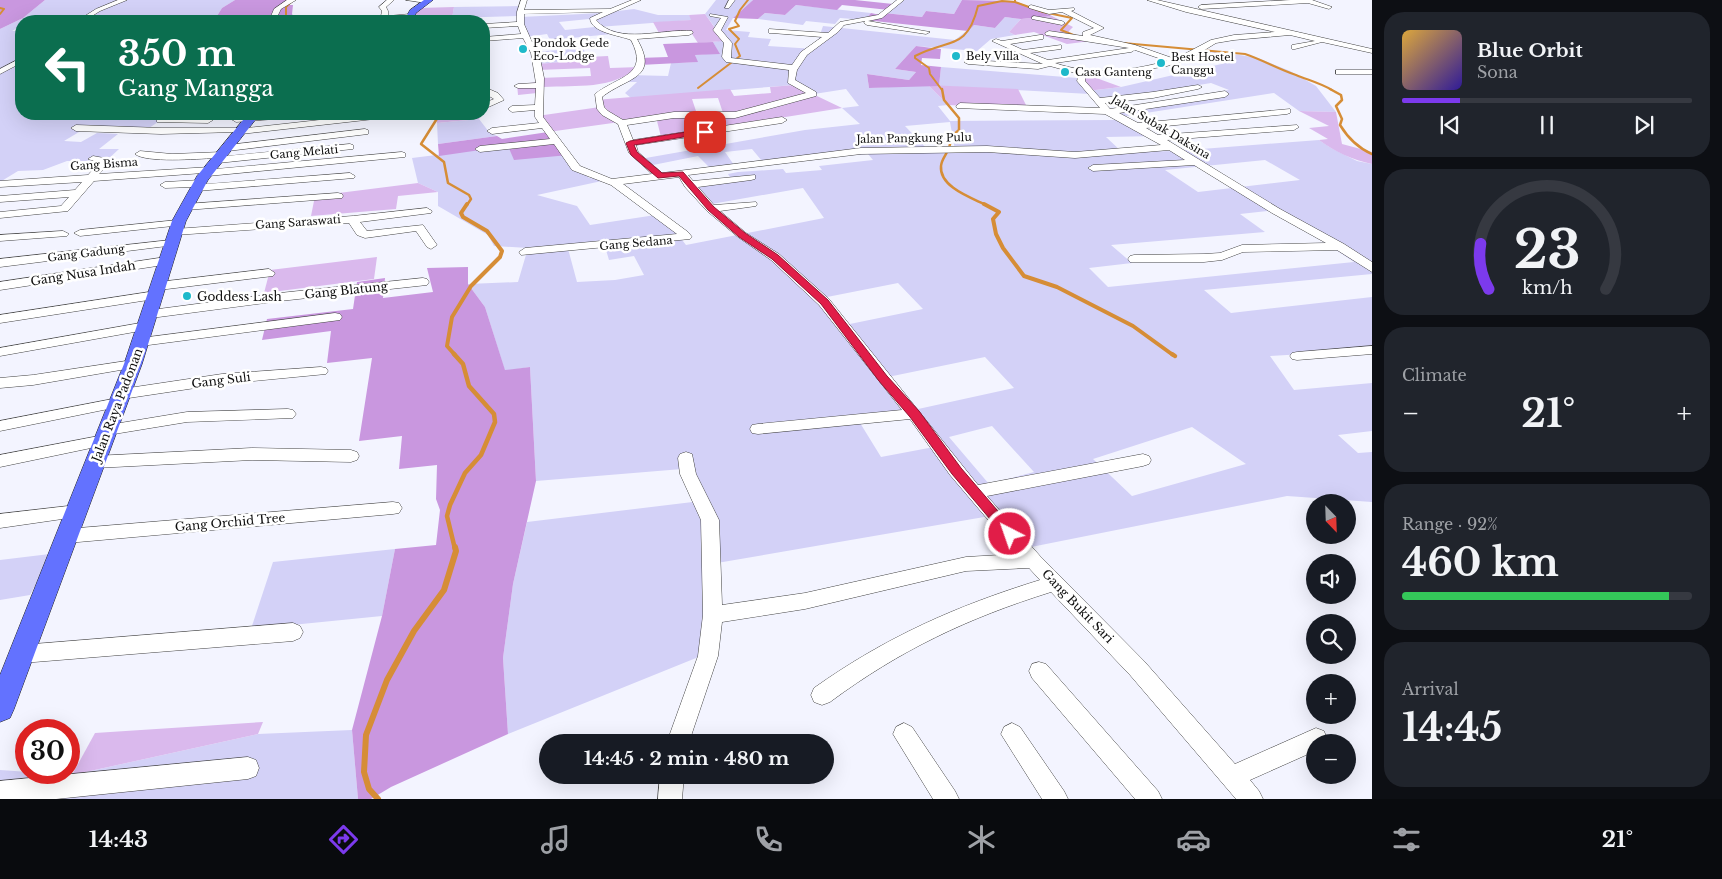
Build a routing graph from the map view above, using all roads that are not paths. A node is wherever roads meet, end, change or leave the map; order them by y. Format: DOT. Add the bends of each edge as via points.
graph roads {
  1 [pos="124,0"];
  2 [pos="293,0"];
  3 [pos="391,0"];
  4 [pos="409,0"];
  5 [pos="638,0"];
  6 [pos="732,0"];
  7 [pos="901,0"];
  8 [pos="1150,0"];
  9 [pos="428,1"];
  10 [pos="527,1"];
  11 [pos="727,7"];
  12 [pos="1031,7"];
  13 [pos="1329,7"];
  14 [pos="1176,8"];
  15 [pos="1073,9"];
  16 [pos="616,10"];
  17 [pos="1063,10"];
  18 [pos="520,12"];
  19 [pos="90,15"];
  20 [pos="274,15"];
  21 [pos="384,15"];
  22 [pos="412,15"];
  23 [pos="712,15"];
  24 [pos="1029,17"];
  25 [pos="855,21"];
  26 [pos="522,24"];
  27 [pos="490,26"];
  28 [pos="926,32"];
  29 [pos="689,33"];
  30 [pos="1289,33"];
  31 [pos="828,35"];
  32 [pos="631,37"];
  33 [pos="1040,37"];
  34 [pos="490,39"];
  35 [pos="527,40"];
  36 [pos="794,41"];
  37 [pos="1099,41"];
  38 [pos="1325,41"];
  39 [pos="803,42"];
  40 [pos="563,43"];
  41 [pos="816,43"];
  42 [pos="1058,47"];
  43 [pos="1295,47"];
  44 [pos="1140,49"];
  45 [pos="1372,51"];
  46 [pos="1022,52"];
  47 [pos="960,54"];
  48 [pos="1032,56"];
  49 [pos="1174,61"];
  50 [pos="968,62"];
  51 [pos="15,63"];
  52 [pos="1048,63"];
  53 [pos="1371,67"];
  54 [pos="795,68"];
  55 [pos="0,72"];
  56 [pos="1023,72"];
  57 [pos="1339,72"];
  58 [pos="1084,75"];
  59 [pos="540,85"];
  60 [pos="518,86"];
  61 [pos="1198,87"];
  62 [pos="490,93"];
  63 [pos="1225,94"];
  64 [pos="1098,101"];
  65 [pos="490,104"];
  66 [pos="960,106"];
  67 [pos="512,108"];
  68 [pos="1109,111"];
  69 [pos="1287,111"];
  70 [pos="541,116"];
  71 [pos="160,120"];
  72 [pos="265,120"];
  73 [pos="347,120"];
  74 [pos="782,120"];
  75 [pos="247,123"];
  76 [pos="622,123"];
  77 [pos="1137,126"];
  78 [pos="491,127"];
  79 [pos="1294,127"];
  80 [pos="76,128"];
  81 [pos="365,132"];
  82 [pos="1156,138"];
  83 [pos="558,142"];
  84 [pos="630,143"];
  85 [pos="1169,146"];
  86 [pos="350,147"];
  87 [pos="480,149"];
  88 [pos="140,154"];
  89 [pos="402,155"];
  90 [pos="93,159"];
  91 [pos="1194,162"];
  92 [pos="212,168"];
  93 [pos="1093,168"];
  94 [pos="681,173"];
  95 [pos="350,176"];
  96 [pos="660,176"];
  97 [pos="91,177"];
  98 [pos="751,177"];
  99 [pos="614,182"];
  100 [pos="0,184"];
  101 [pos="165,185"];
  102 [pos="690,185"];
  103 [pos="78,194"];
  104 [pos="338,196"];
  105 [pos="0,199"];
  106 [pos="752,204"];
  107 [pos="711,209"];
  108 [pos="427,211"];
  109 [pos="0,215"];
  110 [pos="353,218"];
  111 [pos="80,233"];
  112 [pos="175,233"];
  113 [pos="63,234"];
  114 [pos="0,238"];
  115 [pos="431,245"];
  116 [pos="1340,246"];
  117 [pos="525,252"];
  118 [pos="1134,259"];
  119 [pos="0,263"];
  120 [pos="1372,268"];
  121 [pos="270,272"];
  122 [pos="423,282"];
  123 [pos="0,286"];
  124 [pos="157,290"];
  125 [pos="335,316"];
  126 [pos="0,319"];
  127 [pos="146,327"];
  128 [pos="1372,350"];
  129 [pos="0,352"];
  130 [pos="1297,356"];
  131 [pos="133,364"];
  132 [pos="321,371"];
  133 [pos="0,383"];
  134 [pos="120,398"];
  135 [pos="288,414"];
  136 [pos="914,414"];
  137 [pos="0,426"];
  138 [pos="758,429"];
  139 [pos="106,435"];
  140 [pos="351,456"];
  141 [pos="686,458"];
  142 [pos="1143,460"];
  143 [pos="0,461"];
  144 [pos="95,462"];
  145 [pos="974,492"];
  146 [pos="393,508"];
  147 [pos="77,511"];
  148 [pos="0,520"];
  149 [pos="67,536"];
  150 [pos="1033,561"];
  151 [pos="1056,583"];
  152 [pos="713,615"];
  153 [pos="294,632"];
  154 [pos="22,654"];
  155 [pos="1039,671"];
  156 [pos="822,695"];
  157 [pos="0,709"];
  158 [pos="681,734"];
  159 [pos="904,734"];
  160 [pos="1012,734"];
  161 [pos="1306,744"];
  162 [pos="248,768"];
  163 [pos="1232,777"];
  164 [pos="671,784"];
  165 [pos="0,793"];
  166 [pos="670,799"];
  167 [pos="947,799"];
  168 [pos="1056,799"];
  169 [pos="1150,799"];
  170 [pos="1252,799"];
  1 -- 19 [label="street"];
  2 -- 20 [label="street" via="279,7"];
  3 -- 21 [label="street" via="382,7"];
  4 -- 9 [label="street"];
  5 -- 16 [label="street"];
  6 -- 11 [label="street"];
  7 -- 25 [label="street" via="880,17"];
  8 -- 14 [label="street"];
  9 -- 22 [label="main road"];
  10 -- 18 [label="street"];
  12 -- 17 [label="street" via="1045,11"];
  13 -- 14 [label="street" via="1308,1"];
  14 -- 30 [label="street"];
  15 -- 17 [label="street"];
  16 -- 18 [label="street"];
  16 -- 32 [label="street" via="598,16 592,22"];
  17 -- 37 [label="street" via="1098,26 1099,29 1086,35"];
  18 -- 26 [label="street"];
  23 -- 54 [label="street" via="725,17 717,30 728,43 726,57 729,60"];
  24 -- 37 [label="street" via="1062,23 1049,33"];
  25 -- 28 [label="street"];
  25 -- 31 [label="street" via="842,23"];
  26 -- 27 [label="street"];
  26 -- 35 [label="street"];
  29 -- 32 [label="street"];
  30 -- 38 [label="street"];
  30 -- 49 [label="street" via="1206,45"];
  31 -- 36 [label="street" via="769,34"];
  31 -- 41 [label="street"];
  32 -- 76 [label="street" via="642,58 639,71 598,96 605,114"];
  33 -- 46 [label="street" via="999,42"];
  34 -- 35 [label="street"];
  35 -- 40 [label="street"];
  35 -- 59 [label="street" via="535,53"];
  37 -- 44 [label="street"];
  38 -- 43 [label="street"];
  38 -- 45 [label="street"];
  39 -- 41 [label="street"];
  41 -- 54 [label="street" via="800,57"];
  42 -- 46 [label="street"];
  44 -- 49 [label="street"];
  44 -- 52 [label="street"];
  46 -- 48 [label="street"];
  47 -- 48 [label="street" via="1012,58"];
  48 -- 52 [label="street"];
  49 -- 58 [label="street"];
  50 -- 52 [label="street" via="1038,67"];
  51 -- 55 [label="street"];
  52 -- 58 [label="street"];
  53 -- 57 [label="street"];
  54 -- 76 [label="street" via="791,81 812,95 741,114 674,115"];
  56 -- 58 [label="street"];
  58 -- 64 [label="street, Jalan Subak Daksina" via="1081,81"];
  59 -- 60 [label="street"];
  59 -- 70 [label="street"];
  61 -- 64 [label="street"];
  62 -- 65 [label="street" via="500,100"];
  63 -- 68 [label="street"];
  64 -- 68 [label="street, Jalan Subak Daksina"];
  66 -- 68 [label="street"];
  67 -- 70 [label="street"];
  68 -- 77 [label="street, Jalan Subak Daksina"];
  69 -- 77 [label="street"];
  70 -- 78 [label="street"];
  70 -- 83 [label="street"];
  71 -- 75 [label="street"];
  72 -- 75 [label="street"];
  73 -- 75 [label="street"];
  74 -- 84 [label="street"];
  75 -- 80 [label="street" via="161,131"];
  75 -- 92 [label="main road, Jalan Raya Padonan"];
  76 -- 84 [label="street"];
  77 -- 82 [label="street, Jalan Subak Daksina"];
  79 -- 82 [label="street"];
  81 -- 92 [label="street"];
  82 -- 85 [label="street, Jalan Subak Daksina"];
  83 -- 87 [label="street"];
  83 -- 99 [label="street" via="576,168"];
  84 -- 96 [label="street" via="634,153"];
  85 -- 91 [label="street, Jalan Subak Daksina"];
  85 -- 94 [label="street, Jalan Pangkung Pulu" via="1075,154 987,149 860,151"];
  86 -- 92 [label="street"];
  88 -- 92 [label="street" via="181,157"];
  89 -- 92 [label="street, Gang Melati"];
  90 -- 97 [label="street" via="102,162"];
  91 -- 93 [label="street"];
  91 -- 116 [label="street, Jalan Subak Daksina"];
  92 -- 95 [label="street"];
  92 -- 97 [label="street, Gang Bisma"];
  92 -- 101 [label="street"];
  92 -- 112 [label="main road, Jalan Raya Padonan"];
  94 -- 96 [label="street, Jalan Pangkung Pulu"];
  94 -- 102 [label="street, Gang Bukit Sari"];
  96 -- 99 [label="street, Jalan Pangkung Pulu"];
  97 -- 100 [label="street, Gang Bisma"];
  97 -- 103 [label="street"];
  98 -- 102 [label="street"];
  99 -- 117 [label="street, Gang Sedana" via="686,237"];
  102 -- 107 [label="street, Gang Bukit Sari"];
  103 -- 105 [label="street"];
  103 -- 109 [label="street" via="61,210"];
  104 -- 112 [label="street"];
  106 -- 107 [label="street"];
  107 -- 136 [label="street, Gang Bukit Sari" via="775,257 824,302"];
  108 -- 110 [label="street"];
  110 -- 112 [label="street, Gang Saraswati"];
  110 -- 115 [label="street, Gang Saraswati" via="365,235 420,228"];
  111 -- 112 [label="street"];
  112 -- 119 [label="street, Gang Gadung"];
  112 -- 123 [label="street, Gang Nusa Indah"];
  112 -- 124 [label="main road, Jalan Raya Padonan"];
  113 -- 114 [label="street"];
  116 -- 118 [label="street" via="1242,249 1204,258"];
  116 -- 120 [label="street, Jalan Subak Daksina"];
  121 -- 124 [label="street"];
  122 -- 127 [label="street, Gang Blatung" via="280,297"];
  124 -- 126 [label="street"];
  124 -- 127 [label="main road, Jalan Raya Padonan"];
  125 -- 127 [label="street"];
  127 -- 129 [label="street"];
  127 -- 131 [label="main road, Jalan Raya Padonan"];
  128 -- 130 [label="street"];
  131 -- 133 [label="street"];
  131 -- 134 [label="main road, Jalan Raya Padonan"];
  132 -- 134 [label="street, Gang Suli" via="222,379"];
  134 -- 137 [label="street, Gang Suli"];
  134 -- 139 [label="main road, Jalan Raya Padonan"];
  135 -- 139 [label="street" via="187,417"];
  136 -- 138 [label="street"];
  136 -- 145 [label="street, Gang Bukit Sari"];
  139 -- 143 [label="street"];
  139 -- 144 [label="main road, Jalan Raya Padonan"];
  140 -- 144 [label="street" via="252,454"];
  141 -- 152 [label="street" via="688,474 710,520"];
  142 -- 145 [label="street"];
  144 -- 147 [label="main road, Jalan Raya Padonan"];
  145 -- 150 [label="street, Gang Bukit Sari"];
  146 -- 149 [label="street, Gang Orchid Tree"];
  147 -- 148 [label="street"];
  147 -- 149 [label="main road, Jalan Raya Padonan"];
  149 -- 154 [label="main road, Jalan Raya Padonan"];
  150 -- 151 [label="street, Gang Bukit Sari"];
  150 -- 152 [label="street" via="966,564 805,601"];
  151 -- 156 [label="street" via="960,616 922,633 863,666"];
  151 -- 163 [label="street, Gang Bukit Sari" via="1137,668"];
  152 -- 158 [label="street" via="708,656"];
  153 -- 154 [label="street"];
  154 -- 157 [label="main road, Jalan Raya Padonan"];
  155 -- 169 [label="street"];
  159 -- 167 [label="street"];
  160 -- 168 [label="street"];
  161 -- 163 [label="street"];
  162 -- 165 [label="street"];
  163 -- 170 [label="street, Gang Bukit Sari"];
  164 -- 166 [label="street"];
}
